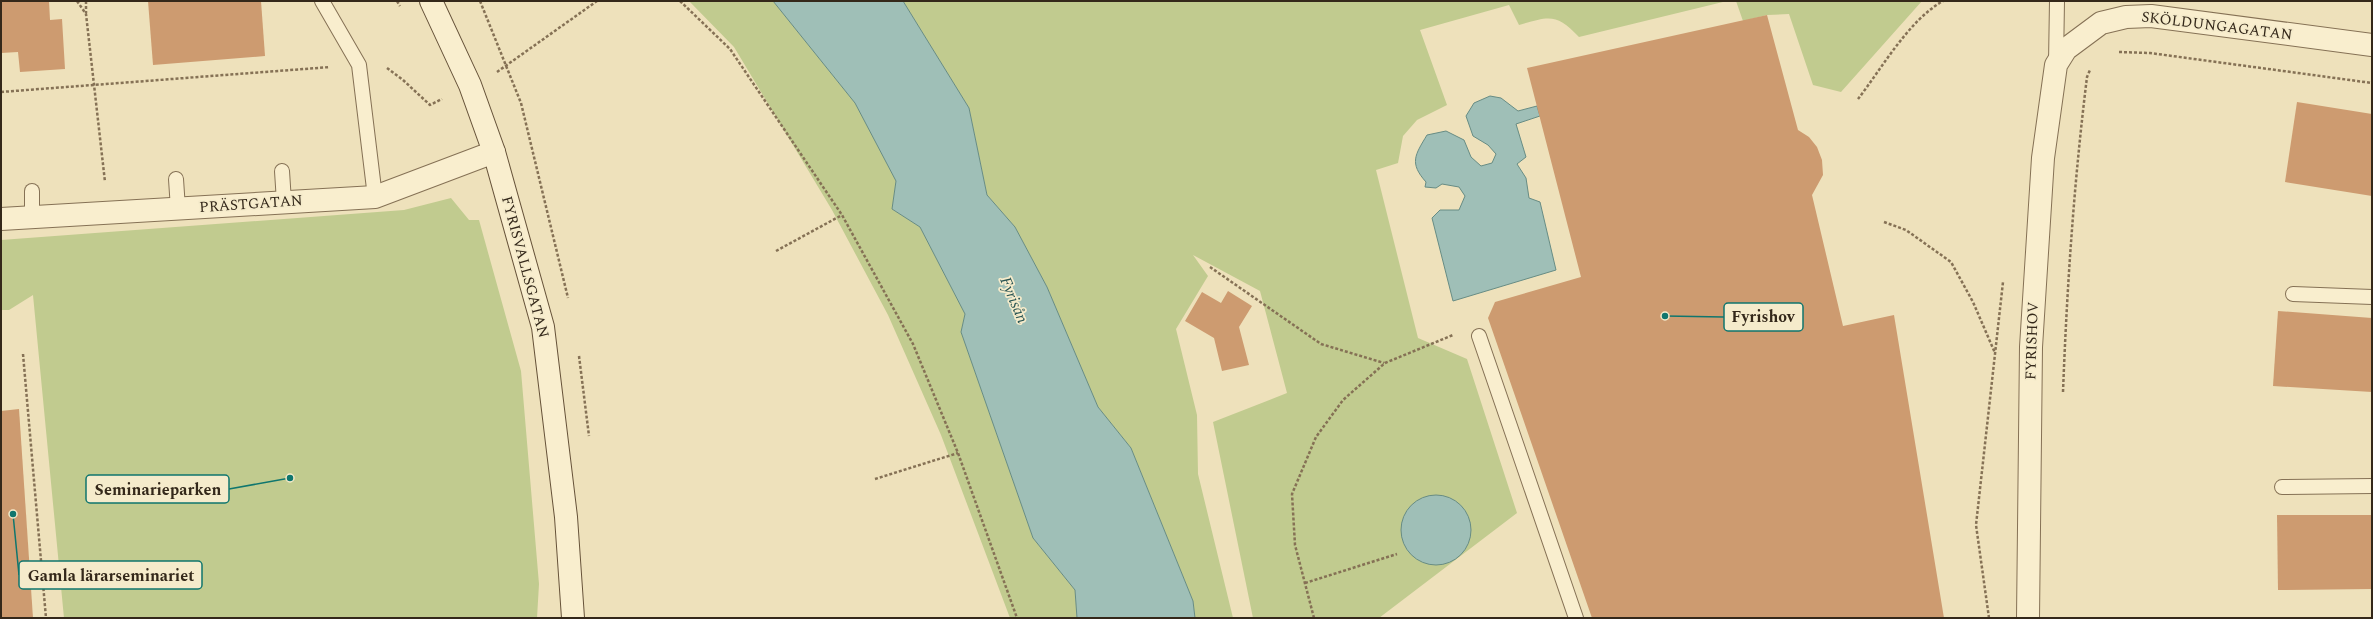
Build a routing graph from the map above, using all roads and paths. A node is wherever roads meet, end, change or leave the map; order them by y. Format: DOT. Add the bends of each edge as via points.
graph roads {
  1 [pos="77,1"];
  2 [pos="86,1"];
  3 [pos="322,1"];
  4 [pos="397,1"];
  5 [pos="432,1"];
  6 [pos="597,1"];
  7 [pos="680,1"];
  8 [pos="1943,1"];
  9 [pos="2057,1"];
  10 [pos="401,8"];
  11 [pos="86,14"];
  12 [pos="2372,45"];
  13 [pos="2112,51"];
  14 [pos="2094,64"];
  15 [pos="359,65"];
  16 [pos="2056,65"];
  17 [pos="2372,83"];
  18 [pos="470,85"];
  19 [pos="95,86"];
  20 [pos="1,92"];
  21 [pos="440,92"];
  22 [pos="443,99"];
  23 [pos="1858,99"];
  24 [pos="446,106"];
  25 [pos="494,152"];
  26 [pos="282,171"];
  27 [pos="176,179"];
  28 [pos="32,191"];
  29 [pos="374,197"];
  30 [pos="284,202"];
  31 [pos="178,209"];
  32 [pos="108,213"];
  33 [pos="842,215"];
  34 [pos="32,217"];
  35 [pos="1,219"];
  36 [pos="1884,222"];
  37 [pos="776,251"];
  38 [pos="1210,267"];
  39 [pos="2293,294"];
  40 [pos="2372,297"];
  41 [pos="1479,336"];
  42 [pos="1995,353"];
  43 [pos="23,354"];
  44 [pos="1385,363"];
  45 [pos="2063,398"];
  46 [pos="958,453"];
  47 [pos="875,479"];
  48 [pos="2372,486"];
  49 [pos="2282,487"];
  50 [pos="1397,554"];
  51 [pos="1304,583"];
  52 [pos="46,618"];
  53 [pos="573,618"];
  54 [pos="1017,618"];
  55 [pos="1314,618"];
  56 [pos="1576,618"];
  57 [pos="2028,618"];
  1 -- 11 [label="path"];
  2 -- 11 [label="path"];
  3 -- 15 [label="lane"];
  4 -- 10 [label="path"];
  5 -- 18 [label="street, FYRISVALLSGATAN"];
  6 -- 18 [label="path" via="570,18 507,66"];
  7 -- 33 [label="path" via="730,49"];
  8 -- 23 [label="path" via="1930,8 1910,31"];
  9 -- 16 [label="lane"];
  11 -- 19 [label="path"];
  12 -- 16 [label="street, SKÖLDUNGAGATAN" via="2151,16 2126,17 2101,23 2081,36 2066,49"];
  13 -- 17 [label="path" via="2150,52"];
  14 -- 45 [label="path" via="2087,77 2077,160"];
  15 -- 19 [label="path"];
  15 -- 22 [label="path" via="379,63 403,80 430,105"];
  15 -- 29 [label="lane"];
  16 -- 57 [label="street, FYRISHOV" via="2043,158 2031,347"];
  18 -- 25 [label="street, FYRISVALLSGATAN"];
  19 -- 20 [label="path"];
  19 -- 32 [label="path"];
  21 -- 22 [label="path"];
  22 -- 24 [label="path"];
  25 -- 29 [label="street, PRÄSTGATAN"];
  25 -- 53 [label="street, FYRISVALLSGATAN" via="543,328 566,517"];
  26 -- 30 [label="lane"];
  27 -- 31 [label="lane"];
  28 -- 34 [label="lane"];
  29 -- 30 [label="street, PRÄSTGATAN"];
  30 -- 31 [label="street, PRÄSTGATAN"];
  31 -- 32 [label="street, PRÄSTGATAN"];
  32 -- 34 [label="street, PRÄSTGATAN"];
  33 -- 37 [label="path"];
  33 -- 46 [label="path" via="913,344"];
  34 -- 35 [label="street, PRÄSTGATAN"];
  36 -- 42 [label="path" via="1906,230 1951,262 1973,302"];
  38 -- 44 [label="path" via="1321,344"];
  39 -- 40 [label="lane"];
  41 -- 44 [label="path" via="1458,334"];
  41 -- 56 [label="lane"];
  43 -- 52 [label="path"];
  44 -- 51 [label="path" via="1343,400 1316,437 1292,494 1295,545"];
  46 -- 47 [label="path"];
  46 -- 54 [label="path"];
  48 -- 49 [label="lane"];
  50 -- 51 [label="path"];
  51 -- 55 [label="path"];
}
